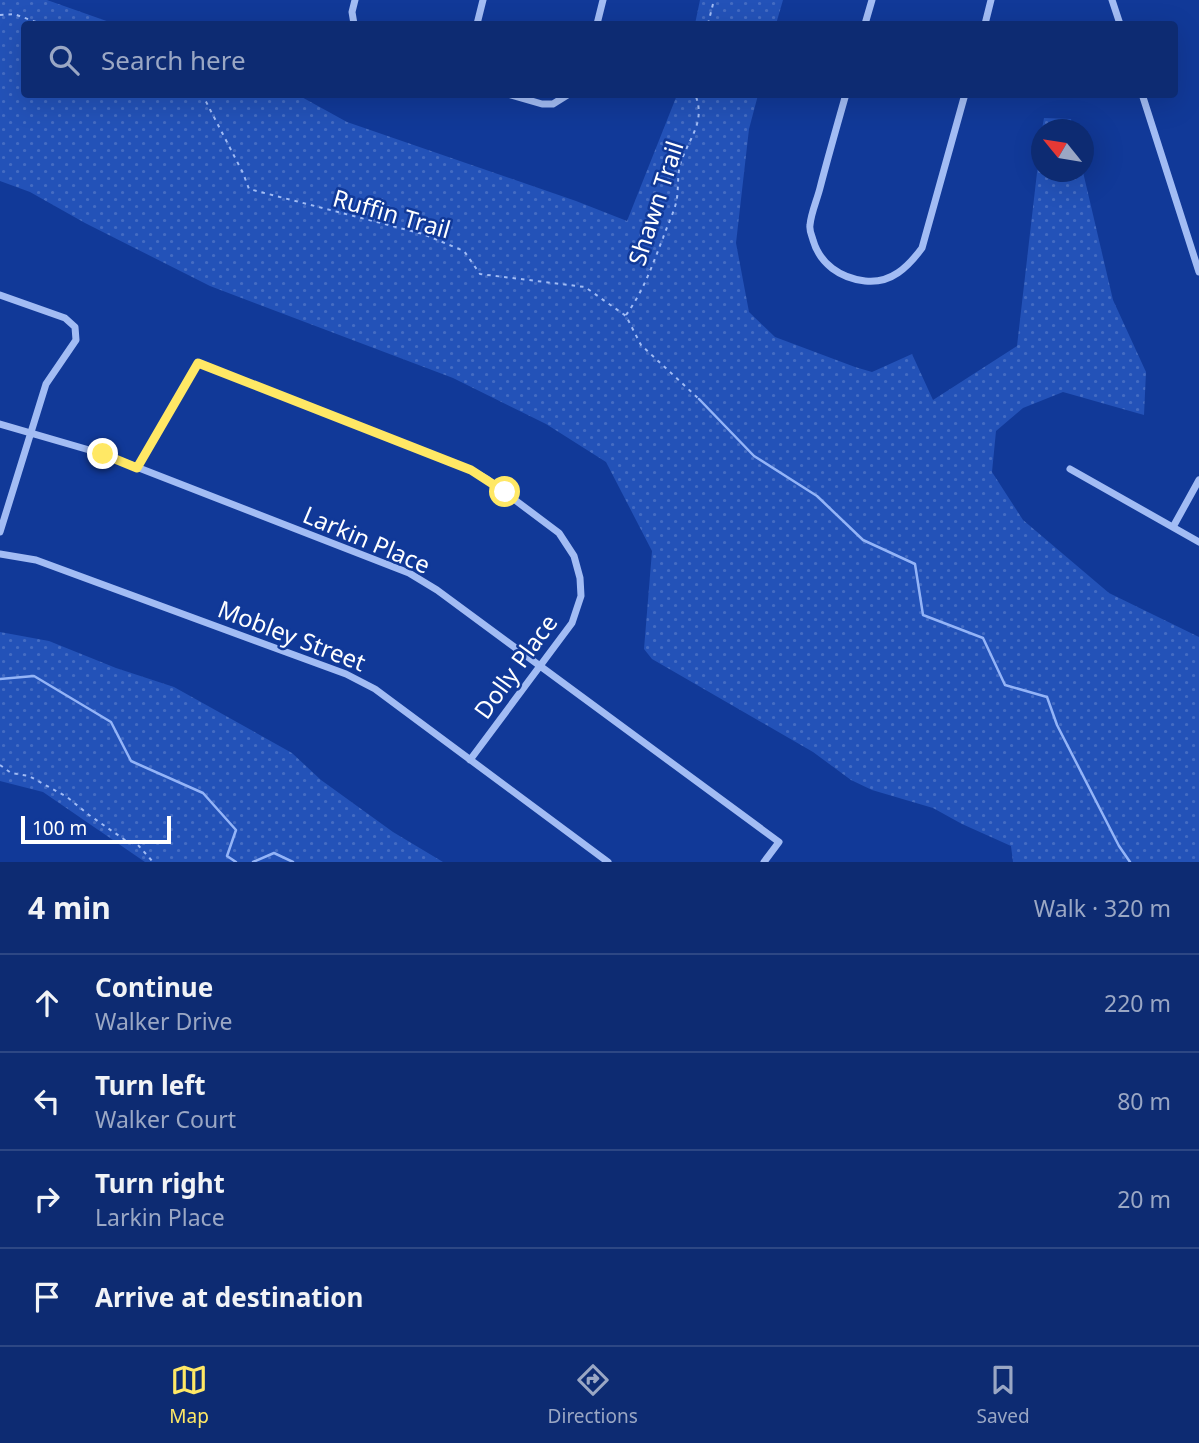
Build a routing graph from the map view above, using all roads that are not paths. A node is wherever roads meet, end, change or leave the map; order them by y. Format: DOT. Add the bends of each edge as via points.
graph roads {
  1 [pos="483,0"];
  2 [pos="603,0"];
  3 [pos="872,0"];
  4 [pos="991,0"];
  5 [pos="1112,0"];
  6 [pos="355,3"];
  7 [pos="354,21"];
  8 [pos="478,21"];
  9 [pos="598,21"];
  10 [pos="866,21"];
  11 [pos="986,21"];
  12 [pos="1119,21"];
  13 [pos="521,98"];
  14 [pos="562,98"];
  15 [pos="845,98"];
  16 [pos="964,98"];
  17 [pos="1143,98"];
  18 [pos="1199,272"];
  19 [pos="0,295"];
  20 [pos="0,424"];
  21 [pos="30,433"];
  22 [pos="137,468"];
  23 [pos="1070,469"];
  24 [pos="1199,480"];
  25 [pos="1172,527"];
  26 [pos="0,532"];
  27 [pos="1199,542"];
  28 [pos="0,554"];
  29 [pos="540,667"];
  30 [pos="470,761"];
  31 [pos="608,862"];
  32 [pos="764,862"];
  1 -- 8 [label="street"];
  2 -- 9 [label="street"];
  3 -- 10 [label="street"];
  4 -- 11 [label="street"];
  5 -- 12 [label="street"];
  6 -- 7 [label="street"];
  13 -- 14 [label="street" via="552,104"];
  15 -- 16 [label="street" via="809,226 822,260 848,278 866,281 897,274 922,248"];
  17 -- 18 [label="street"];
  19 -- 21 [label="street" via="65,318 75,327 76,340 46,384"];
  20 -- 21 [label="street, Larkin Place"];
  21 -- 22 [label="street, Larkin Place"];
  21 -- 26 [label="street"];
  22 -- 29 [label="street, Larkin Place" via="409,573"];
  22 -- 29 [label="street, Dolly Place" via="198,363 471,470 559,533 574,556 581,596 572,623"];
  23 -- 25 [label="street"];
  24 -- 25 [label="street"];
  25 -- 27 [label="street"];
  28 -- 30 [label="street, Mobley Street" via="36,560 346,674 375,689"];
  29 -- 30 [label="street, Dolly Place"];
  29 -- 32 [label="street, Larkin Place" via="779,842"];
  30 -- 31 [label="street, Mobley Street"];
}
